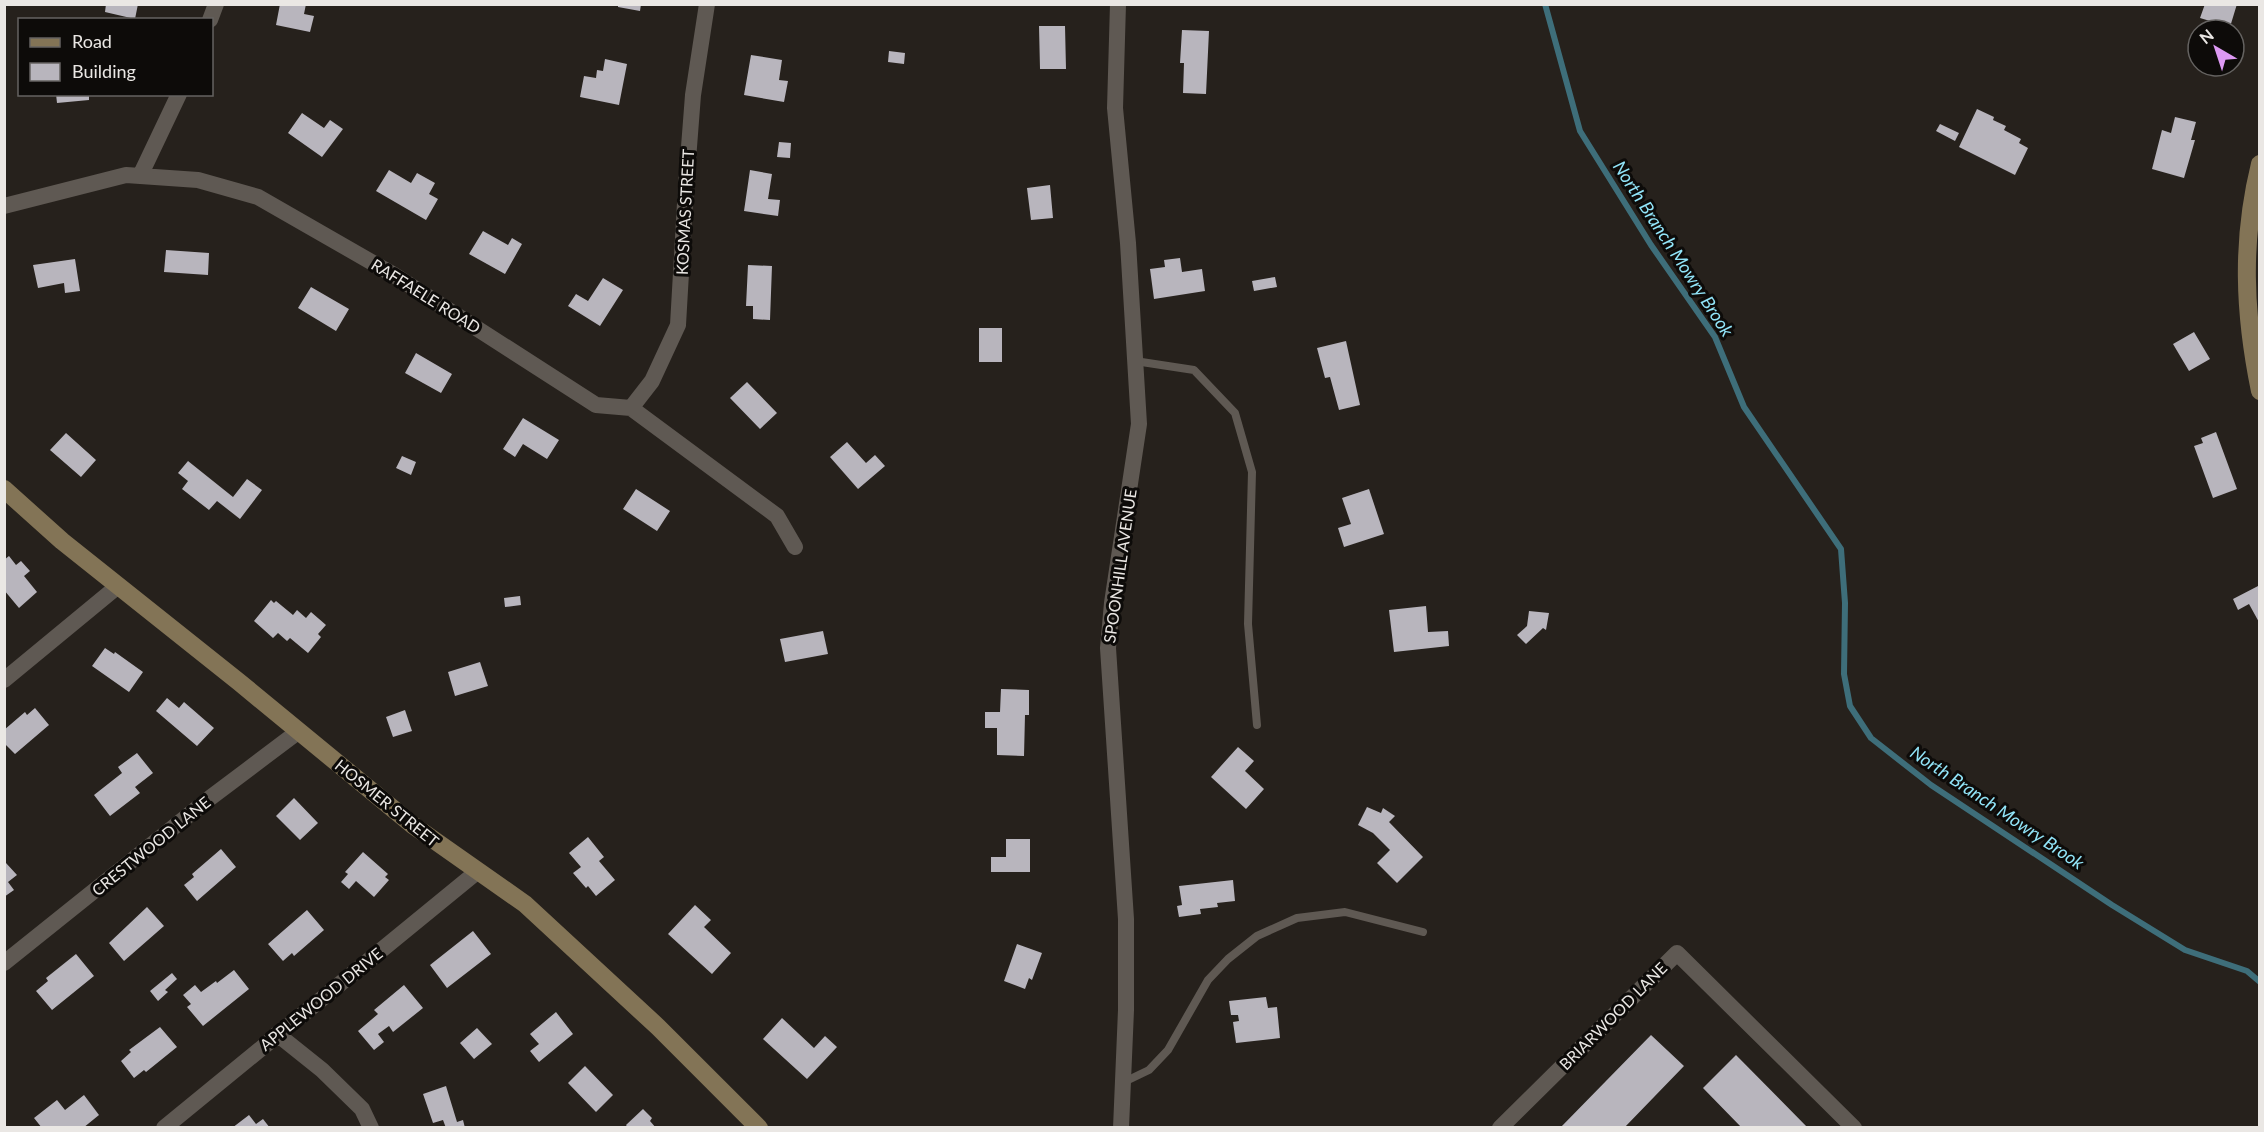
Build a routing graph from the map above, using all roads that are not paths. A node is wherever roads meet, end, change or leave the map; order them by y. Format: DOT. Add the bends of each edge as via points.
graph roads {
  1 [pos="707,4"];
  2 [pos="1118,4"];
  3 [pos="178,96"];
  4 [pos="2259,165"];
  5 [pos="140,176"];
  6 [pos="4,206"];
  7 [pos="1136,361"];
  8 [pos="2259,391"];
  9 [pos="631,408"];
  10 [pos="4,489"];
  11 [pos="795,547"];
  12 [pos="118,586"];
  13 [pos="4,680"];
  14 [pos="1257,724"];
  15 [pos="299,731"];
  16 [pos="478,871"];
  17 [pos="1423,932"];
  18 [pos="4,963"];
  19 [pos="277,1034"];
  20 [pos="1123,1083"];
  21 [pos="164,1128"];
  22 [pos="371,1128"];
  23 [pos="759,1128"];
  24 [pos="1121,1128"];
  25 [pos="1500,1128"];
  26 [pos="1854,1128"];
  1 -- 9 [label="street, KOSMAS STREET" via="693,95 678,325 652,381"];
  2 -- 7 [label="street, SPOONHILL AVENUE" via="1115,108"];
  3 -- 5 [label="street"];
  4 -- 8 [label="street" via="2247,235 2245,280"];
  5 -- 6 [label="street, RAFFAELE ROAD" via="126,175"];
  5 -- 9 [label="street, RAFFAELE ROAD" via="198,180 258,197 394,275 596,405"];
  7 -- 14 [label="lane" via="1194,370 1235,413 1252,472 1248,624"];
  7 -- 20 [label="street, SPOONHILL AVENUE" via="1139,424 1108,648 1126,919"];
  9 -- 11 [label="street" via="777,516"];
  10 -- 12 [label="street, HOSMER STREET"];
  12 -- 13 [label="street"];
  12 -- 15 [label="street, HOSMER STREET"];
  15 -- 16 [label="street, HOSMER STREET" via="414,826"];
  15 -- 18 [label="street, CRESTWOOD LANE"];
  16 -- 19 [label="street, APPLEWOOD DRIVE"];
  16 -- 23 [label="street, HOSMER STREET" via="559,934"];
  17 -- 20 [label="lane" via="1345,912 1297,918 1257,936 1208,980 1168,1050 1149,1070"];
  19 -- 21 [label="street, APPLEWOOD DRIVE"];
  19 -- 22 [label="street" via="362,1109"];
  20 -- 24 [label="street, SPOONHILL AVENUE"];
  25 -- 26 [label="street, BRIARWOOD LANE" via="1677,953"];
}
